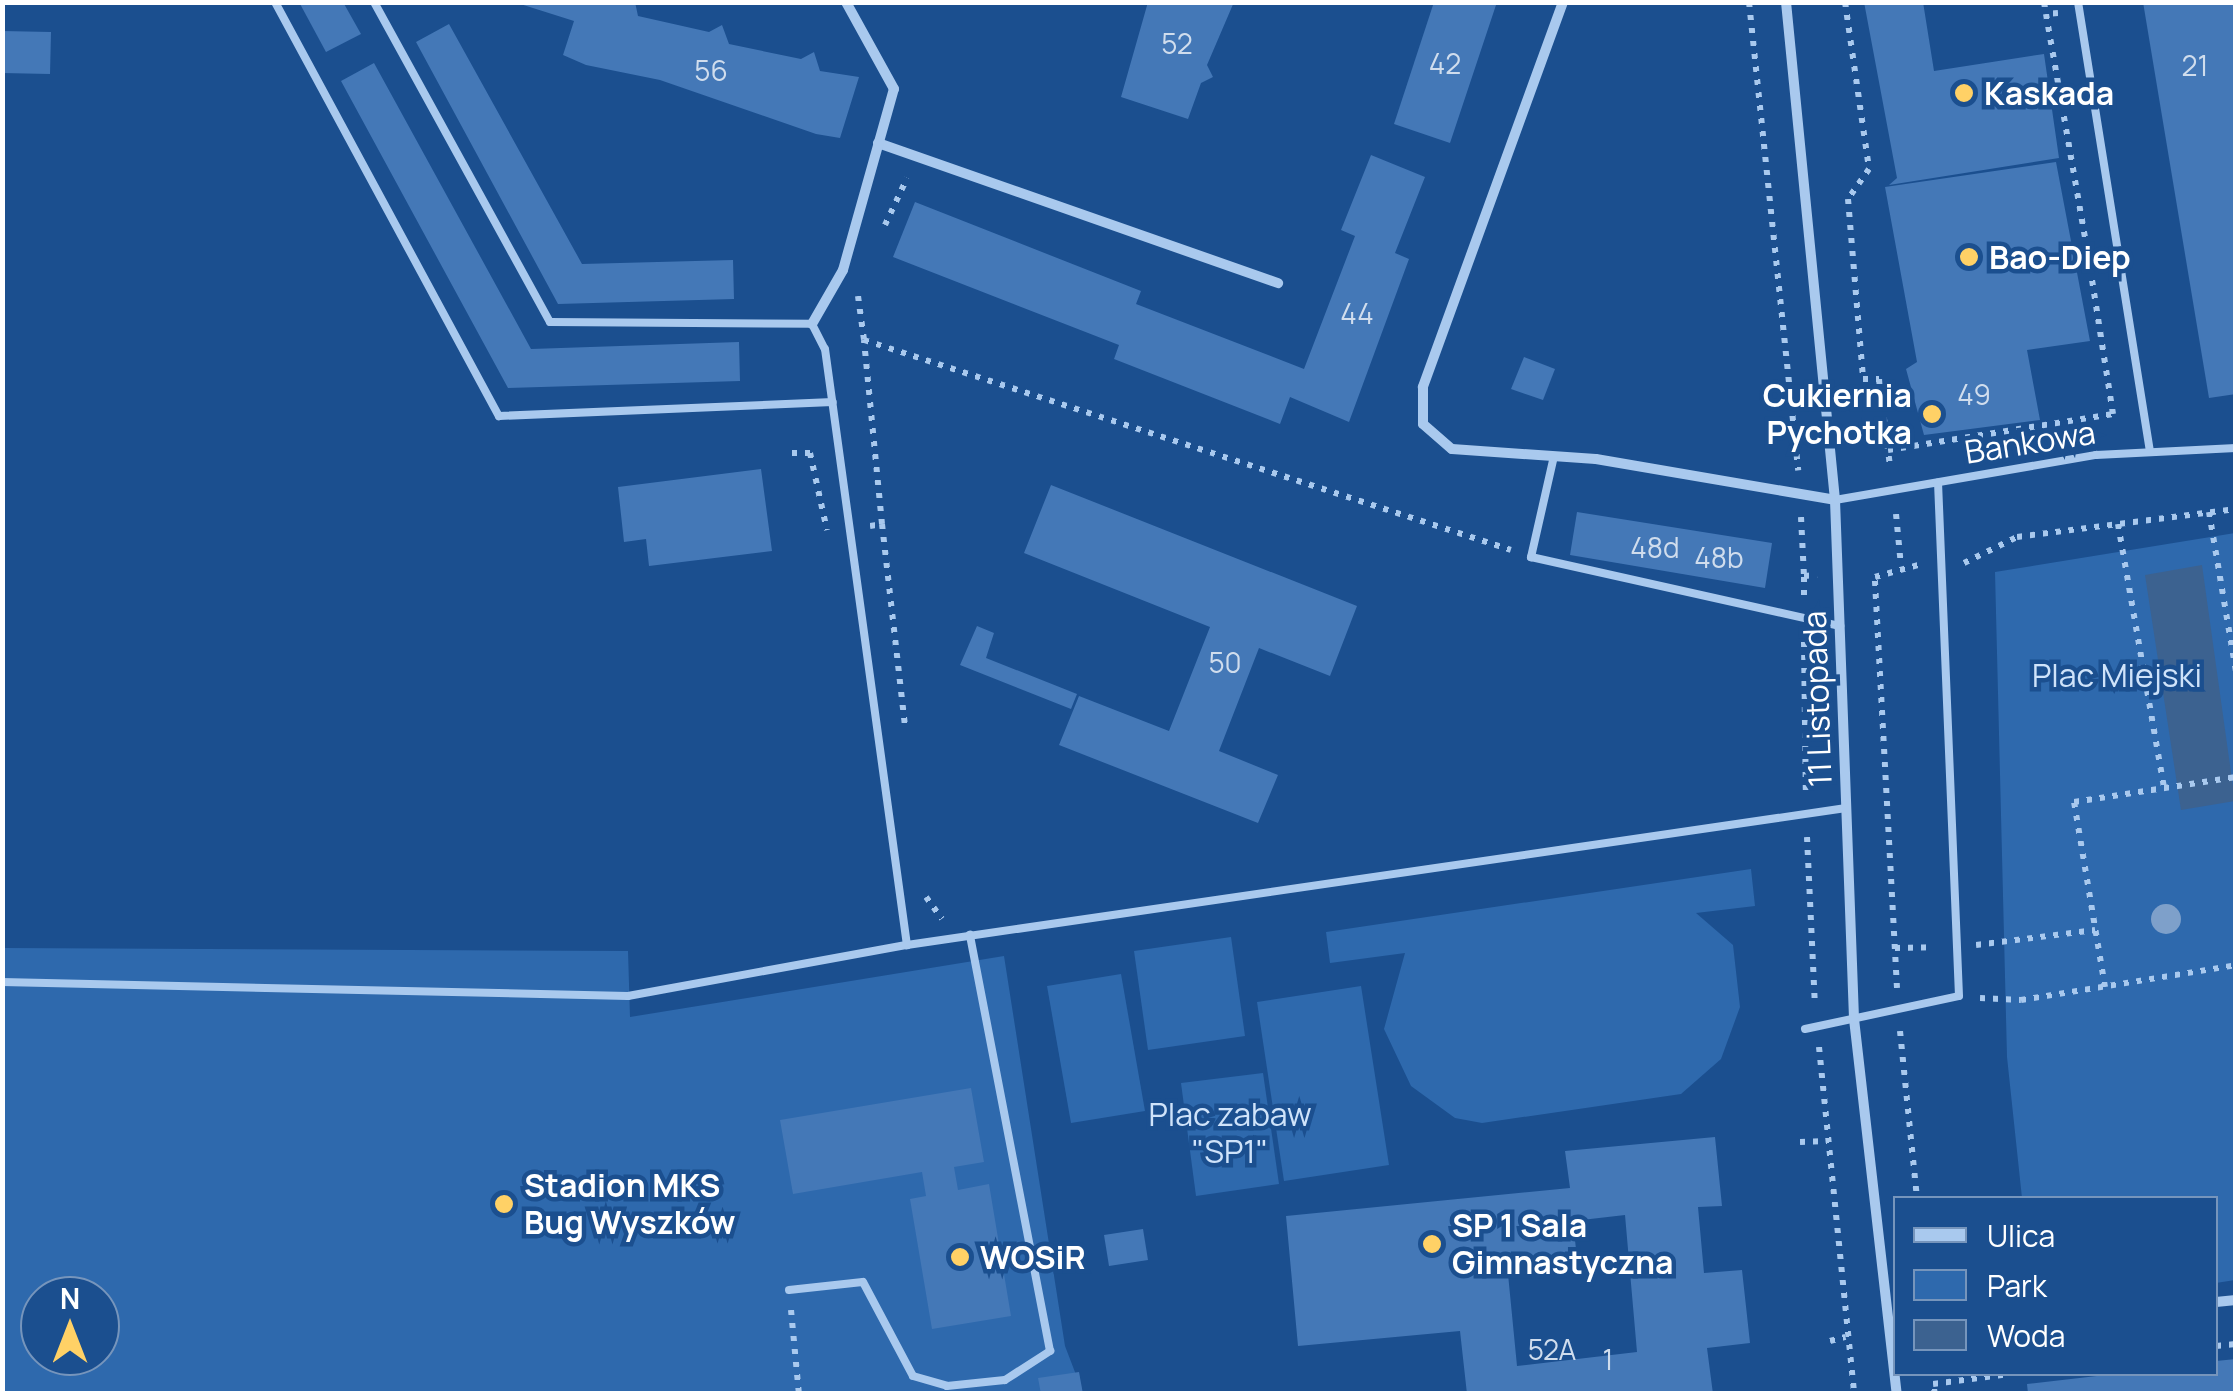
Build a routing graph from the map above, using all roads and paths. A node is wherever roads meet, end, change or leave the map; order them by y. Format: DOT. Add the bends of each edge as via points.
graph roads {
  1 [pos="275,2"];
  2 [pos="374,2"];
  3 [pos="846,2"];
  4 [pos="1563,2"];
  5 [pos="1749,2"];
  6 [pos="1786,2"];
  7 [pos="1845,2"];
  8 [pos="2044,2"];
  9 [pos="2079,7"];
  10 [pos="2046,14"];
  11 [pos="878,143"];
  12 [pos="2116,262"];
  13 [pos="2090,267"];
  14 [pos="1278,283"];
  15 [pos="812,324"];
  16 [pos="833,402"];
  17 [pos="2236,448"];
  18 [pos="1888,450"];
  19 [pos="2150,452"];
  20 [pos="792,454"];
  21 [pos="1554,456"];
  22 [pos="1938,482"];
  23 [pos="1893,490"];
  24 [pos="1800,494"];
  25 [pos="1835,500"];
  26 [pos="2209,512"];
  27 [pos="882,524"];
  28 [pos="2118,524"];
  29 [pos="850,529"];
  30 [pos="1531,557"];
  31 [pos="1901,566"];
  32 [pos="1839,574"];
  33 [pos="1804,576"];
  34 [pos="1874,577"];
  35 [pos="1804,625"];
  36 [pos="1840,626"];
  37 [pos="2236,672"];
  38 [pos="906,738"];
  39 [pos="2236,777"];
  40 [pos="2164,788"];
  41 [pos="1846,808"];
  42 [pos="1806,813"];
  43 [pos="921,874"];
  44 [pos="2095,930"];
  45 [pos="970,936"];
  46 [pos="955,937"];
  47 [pos="906,945"];
  48 [pos="1957,946"];
  49 [pos="1895,948"];
  50 [pos="2236,965"];
  51 [pos="2,982"];
  52 [pos="2105,987"];
  53 [pos="1959,996"];
  54 [pos="1854,1019"];
  55 [pos="1816,1026"];
  56 [pos="1805,1029"];
  57 [pos="1828,1141"];
  58 [pos="1800,1142"];
  59 [pos="789,1290"];
  60 [pos="1890,1322"];
  61 [pos="1845,1336"];
  62 [pos="1830,1340"];
  63 [pos="1893,1349"];
  64 [pos="1994,1376"];
  65 [pos="799,1394"];
  66 [pos="1854,1394"];
  67 [pos="1935,1394"];
  1 -- 16 [label="lane" via="498,416"];
  2 -- 15 [label="lane" via="550,322"];
  3 -- 11 [label="street" via="894,88"];
  4 -- 21 [label="street" via="1423,386 1423,424 1452,449"];
  5 -- 24 [label="path"];
  6 -- 25 [label="street, 11 Listopada"];
  7 -- 18 [label="path" via="1869,170 1848,198 1863,378 1879,379"];
  8 -- 10 [label="path"];
  9 -- 10 [label="path"];
  9 -- 12 [label="lane"];
  10 -- 13 [label="path"];
  11 -- 14 [label="street"];
  11 -- 15 [label="street" via="843,270"];
  12 -- 13 [label="path"];
  12 -- 19 [label="lane"];
  13 -- 18 [label="path" via="2113,414"];
  15 -- 16 [label="lane"];
  16 -- 29 [label="lane"];
  17 -- 19 [label="lane, Bankowa"];
  18 -- 23 [label="path"];
  19 -- 22 [label="lane, Bankowa"];
  20 -- 29 [label="path" via="810,454 820,530"];
  21 -- 24 [label="street"];
  21 -- 30 [label="lane"];
  22 -- 23 [label="lane, Bankowa"];
  22 -- 48 [label="lane"];
  23 -- 25 [label="lane, Bankowa"];
  23 -- 31 [label="path"];
  24 -- 25 [label="street"];
  24 -- 33 [label="path"];
  25 -- 32 [label="street, 11 Listopada"];
  26 -- 37 [label="path"];
  27 -- 29 [label="path"];
  27 -- 30 [label="path" via="864,340"];
  27 -- 38 [label="path"];
  28 -- 40 [label="path"];
  29 -- 47 [label="lane"];
  30 -- 35 [label="lane"];
  32 -- 33 [label="path"];
  32 -- 34 [label="path"];
  32 -- 36 [label="street, 11 Listopada"];
  33 -- 35 [label="path"];
  35 -- 36 [label="lane"];
  35 -- 42 [label="path"];
  36 -- 41 [label="street, 11 Listopada"];
  39 -- 40 [label="path"];
  40 -- 44 [label="path" via="2074,802"];
  41 -- 42 [label="lane"];
  41 -- 54 [label="street, 11 Listopada"];
  42 -- 45 [label="lane"];
  42 -- 55 [label="path"];
  43 -- 46 [label="path" via="924,893"];
  44 -- 48 [label="path"];
  44 -- 52 [label="path"];
  45 -- 46 [label="lane"];
  45 -- 59 [label="lane" via="1050,1351 1005,1380 946,1386 914,1376 864,1282"];
  46 -- 47 [label="lane"];
  47 -- 51 [label="lane" via="628,996"];
  48 -- 49 [label="path"];
  48 -- 53 [label="lane"];
  50 -- 52 [label="path"];
  52 -- 53 [label="path" via="2021,1000"];
  53 -- 54 [label="lane"];
  54 -- 55 [label="lane"];
  54 -- 60 [label="street, 11 Listopada"];
  55 -- 56 [label="lane"];
  55 -- 57 [label="path"];
  57 -- 58 [label="path"];
  57 -- 61 [label="path"];
  59 -- 65 [label="path"];
  60 -- 63 [label="street, 11 Listopada"];
  61 -- 62 [label="path"];
  61 -- 66 [label="path"];
  64 -- 67 [label="path" via="1933,1384"];
}
